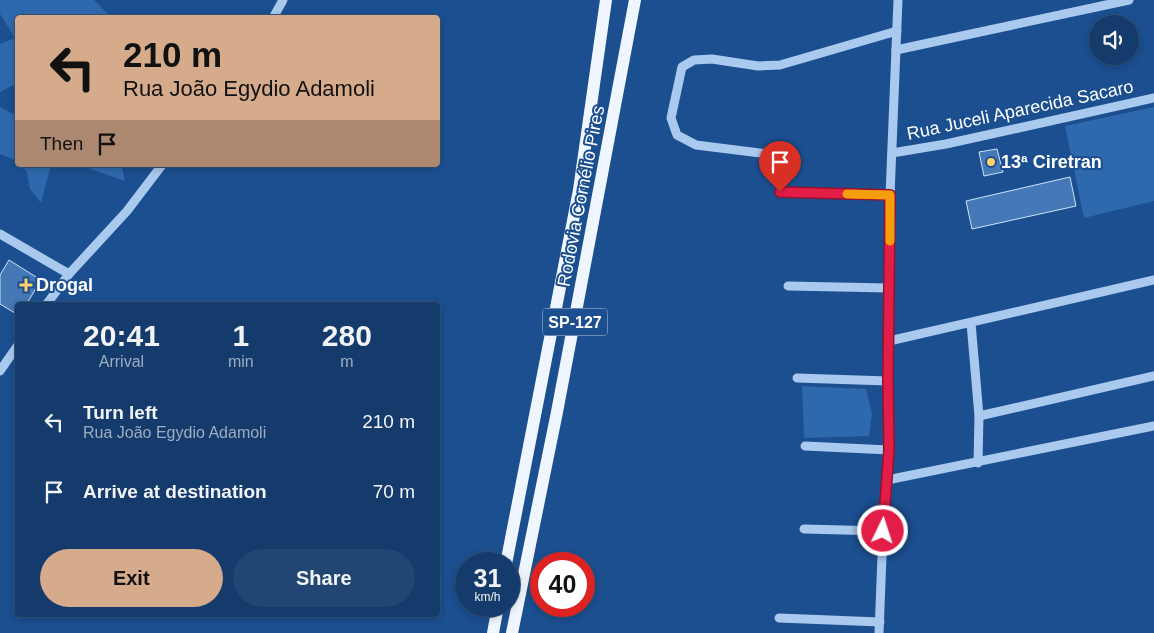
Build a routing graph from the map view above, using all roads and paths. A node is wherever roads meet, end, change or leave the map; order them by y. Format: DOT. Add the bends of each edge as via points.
graph roads {
  1 [pos="283,0"];
  2 [pos="606,0"];
  3 [pos="635,0"];
  4 [pos="898,0"];
  5 [pos="1129,0"];
  6 [pos="275,15"];
  7 [pos="896,31"];
  8 [pos="896,50"];
  9 [pos="1154,98"];
  10 [pos="892,153"];
  11 [pos="784,156"];
  12 [pos="160,167"];
  13 [pos="780,192"];
  14 [pos="890,195"];
  15 [pos="0,234"];
  16 [pos="69,274"];
  17 [pos="1154,280"];
  18 [pos="788,286"];
  19 [pos="889,288"];
  20 [pos="48,302"];
  21 [pos="971,323"];
  22 [pos="889,341"];
  23 [pos="15,348"];
  24 [pos="3,359"];
  25 [pos="0,371"];
  26 [pos="1154,376"];
  27 [pos="797,378"];
  28 [pos="888,381"];
  29 [pos="979,416"];
  30 [pos="1154,426"];
  31 [pos="806,446"];
  32 [pos="889,450"];
  33 [pos="978,463"];
  34 [pos="887,480"];
  35 [pos="804,529"];
  36 [pos="883,531"];
  37 [pos="508,552"];
  38 [pos="496,617"];
  39 [pos="779,618"];
  40 [pos="880,622"];
  41 [pos="493,633"];
  42 [pos="512,633"];
  43 [pos="880,633"];
  1 -- 6 [label="street"];
  2 -- 37 [label="main road, Rodovia Cornélio Pires / SP-127" via="579,190"];
  3 -- 42 [label="main road, Rodovia Cornélio Pires / SP-127"];
  4 -- 7 [label="street"];
  5 -- 8 [label="street"];
  7 -- 8 [label="street"];
  7 -- 11 [label="street" via="780,65 758,66 712,59 694,60 682,67 670,118 677,135 696,145"];
  8 -- 10 [label="street"];
  9 -- 10 [label="street, Rua Juceli Aparecida Sacaro"];
  10 -- 14 [label="street"];
  12 -- 16 [label="street" via="127,211"];
  13 -- 14 [label="street"];
  14 -- 19 [label="street"];
  15 -- 16 [label="street"];
  16 -- 20 [label="street"];
  17 -- 21 [label="street"];
  18 -- 19 [label="street"];
  19 -- 22 [label="street"];
  21 -- 22 [label="street"];
  21 -- 29 [label="street"];
  22 -- 28 [label="street"];
  23 -- 24 [label="street"];
  24 -- 25 [label="street"];
  26 -- 29 [label="street"];
  27 -- 28 [label="street"];
  28 -- 32 [label="street"];
  29 -- 33 [label="street"];
  30 -- 33 [label="street"];
  31 -- 32 [label="street"];
  32 -- 34 [label="street"];
  33 -- 34 [label="street"];
  34 -- 36 [label="street"];
  35 -- 36 [label="street"];
  36 -- 40 [label="street"];
  38 -- 41 [label="main road"];
  39 -- 40 [label="street"];
  40 -- 43 [label="street"];
}
